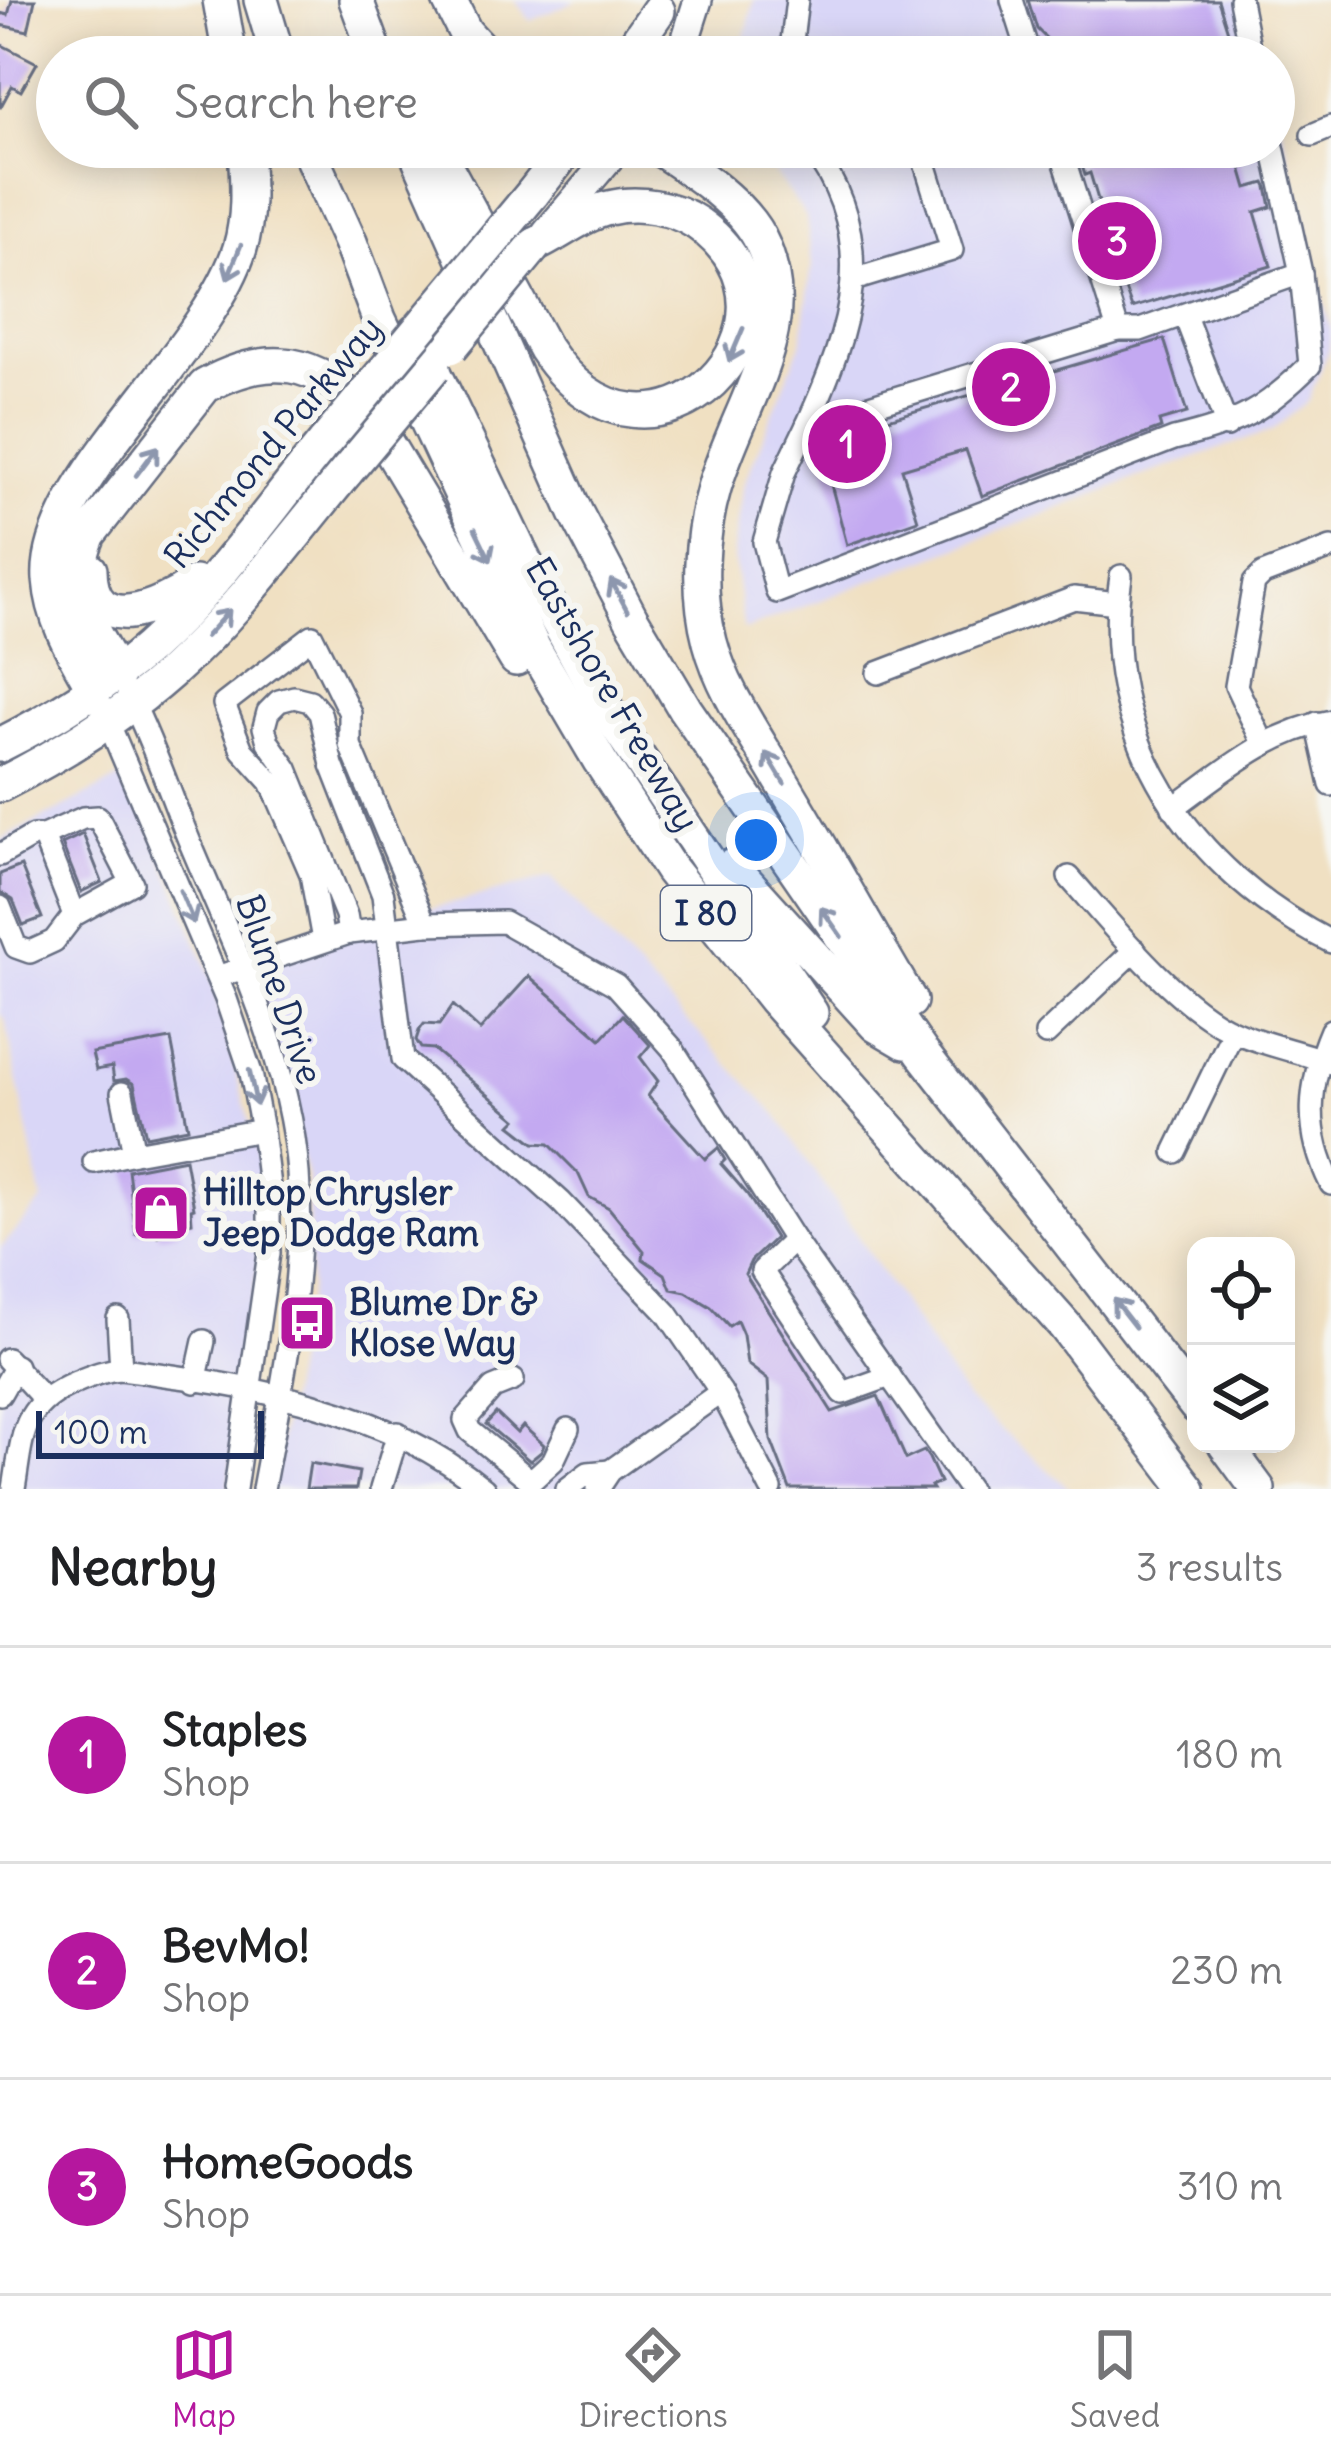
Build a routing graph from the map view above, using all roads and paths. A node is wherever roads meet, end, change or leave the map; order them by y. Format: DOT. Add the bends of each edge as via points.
graph roads {
  1 [pos="220,0"];
  2 [pos="261,0"];
  3 [pos="449,0"];
  4 [pos="698,0"];
  5 [pos="796,0"];
  6 [pos="1012,0"];
  7 [pos="1240,0"];
  8 [pos="659,6"];
  9 [pos="226,36"];
  10 [pos="272,36"];
  11 [pos="469,36"];
  12 [pos="640,36"];
  13 [pos="646,36"];
  14 [pos="687,36"];
  15 [pos="792,36"];
  16 [pos="1023,36"];
  17 [pos="1248,36"];
  18 [pos="246,168"];
  19 [pos="317,168"];
  20 [pos="422,168"];
  21 [pos="446,168"];
  22 [pos="552,168"];
  23 [pos="602,168"];
  24 [pos="683,168"];
  25 [pos="828,168"];
  26 [pos="927,168"];
  27 [pos="1067,168"];
  28 [pos="1278,168"];
  29 [pos="535,245"];
  30 [pos="1301,273"];
  31 [pos="853,280"];
  32 [pos="1185,316"];
  33 [pos="423,322"];
  34 [pos="1118,330"];
  35 [pos="442,357"];
  36 [pos="807,425"];
  37 [pos="1227,427"];
  38 [pos="505,499"];
  39 [pos="103,518"];
  40 [pos="1331,548"];
  41 [pos="226,562"];
  42 [pos="1121,576"];
  43 [pos="1117,603"];
  44 [pos="61,629"];
  45 [pos="878,673"];
  46 [pos="105,681"];
  47 [pos="121,712"];
  48 [pos="1324,722"];
  49 [pos="14,738"];
  50 [pos="1263,743"];
  51 [pos="600,761"];
  52 [pos="1331,784"];
  53 [pos="0,785"];
  54 [pos="1173,808"];
  55 [pos="43,836"];
  56 [pos="161,845"];
  57 [pos="0,855"];
  58 [pos="121,864"];
  59 [pos="1069,878"];
  60 [pos="0,908"];
  61 [pos="74,915"];
  62 [pos="425,924"];
  63 [pos="387,927"];
  64 [pos="349,933"];
  65 [pos="323,940"];
  66 [pos="1331,942"];
  67 [pos="1135,950"];
  68 [pos="242,967"];
  69 [pos="217,977"];
  70 [pos="1331,1030"];
  71 [pos="1233,1031"];
  72 [pos="1046,1034"];
  73 [pos="924,1055"];
  74 [pos="1325,1061"];
  75 [pos="122,1093"];
  76 [pos="262,1130"];
  77 [pos="1174,1152"];
  78 [pos="134,1153"];
  79 [pos="94,1162"];
  80 [pos="1331,1184"];
  81 [pos="794,1240"];
  82 [pos="118,1319"];
  83 [pos="1065,1326"];
  84 [pos="204,1341"];
  85 [pos="121,1369"];
  86 [pos="890,1376"];
  87 [pos="513,1380"];
  88 [pos="195,1382"];
  89 [pos="250,1392"];
  90 [pos="722,1392"];
  91 [pos="0,1394"];
  92 [pos="1187,1394"];
  93 [pos="279,1397"];
  94 [pos="43,1398"];
  95 [pos="568,1429"];
  96 [pos="398,1433"];
  97 [pos="1232,1453"];
  98 [pos="11,1474"];
  99 [pos="604,1480"];
  100 [pos="235,1489"];
  101 [pos="263,1489"];
  102 [pos="382,1489"];
  103 [pos="484,1489"];
  104 [pos="567,1489"];
  105 [pos="771,1489"];
  106 [pos="969,1489"];
  107 [pos="1188,1489"];
  108 [pos="1258,1489"];
  1 -- 9 [label="highway"];
  2 -- 10 [label="highway"];
  3 -- 11 [label="highway"];
  4 -- 14 [label="main road"];
  5 -- 15 [label="street"];
  6 -- 16 [label="street"];
  7 -- 17 [label="street"];
  8 -- 12 [label="highway"];
  8 -- 13 [label="main road"];
  18 -- 44 [label="highway, one-way" via="247,217 230,274 56,535 50,576"];
  19 -- 51 [label="highway, Eastshore Freeway / I 80, one-way" via="478,537"];
  73 -- 20 [label="highway, Eastshore Freeway / I 80, one-way" via="735,784 631,618 538,434"];
  29 -- 21 [label="highway, one-way" via="608,208 685,215 731,255 740,280 745,324 729,363 705,391 673,408 617,409 580,390 545,349"];
  22 -- 33 [label="highway, Richmond Parkway, bridge"];
  23 -- 29 [label="main road"];
  73 -- 24 [label="highway, one-way" via="910,1002 734,700 710,642 705,527 775,328 777,285 757,234"];
  25 -- 31 [label="street" via="846,216"];
  26 -- 31 [label="street" via="952,250"];
  27 -- 34 [label="street"];
  28 -- 30 [label="street"];
  29 -- 35 [label="highway, Richmond Parkway, bridge"];
  30 -- 32 [label="street"];
  30 -- 37 [label="street" via="1310,365 1273,402"];
  31 -- 36 [label="street" via="847,326"];
  32 -- 34 [label="street"];
  32 -- 37 [label="street"];
  33 -- 35 [label="highway, bridge"];
  33 -- 41 [label="highway, Richmond Parkway, bridge"];
  34 -- 36 [label="street"];
  35 -- 38 [label="highway"];
  47 -- 35 [label="highway, Richmond Parkway, one-way, bridge" via="204,639"];
  36 -- 37 [label="street" via="764,542 777,592 1174,440"];
  38 -- 73 [label="highway" via="712,842 876,1025"];
  38 -- 83 [label="highway" via="560,630 607,711 770,954"];
  39 -- 41 [label="highway" via="90,582 118,613 170,601"];
  39 -- 46 [label="highway" via="78,559 76,583"];
  39 -- 51 [label="highway, one-way" via="206,386 229,373 285,364 340,384 401,464 515,658"];
  40 -- 50 [label="street" via="1254,583 1236,686"];
  41 -- 46 [label="highway, Richmond Parkway" via="148,648"];
  42 -- 43 [label="street"];
  43 -- 45 [label="street" via="1074,598"];
  43 -- 54 [label="street" via="1123,695"];
  44 -- 46 [label="highway"];
  44 -- 49 [label="highway" via="58,696"];
  46 -- 47 [label="street, Blume Drive"];
  46 -- 49 [label="highway, Richmond Parkway"];
  47 -- 53 [label="highway, Richmond Parkway"];
  47 -- 56 [label="street, Blume Drive"];
  47 -- 68 [label="street, Blume Drive"];
  48 -- 50 [label="street"];
  48 -- 52 [label="street"];
  50 -- 54 [label="street"];
  51 -- 83 [label="highway, Eastshore Freeway / I 80" via="671,869 773,998"];
  54 -- 66 [label="street" via="1226,871"];
  55 -- 57 [label="street"];
  55 -- 58 [label="street" via="98,817"];
  55 -- 61 [label="street"];
  56 -- 58 [label="street"];
  56 -- 69 [label="street, Blume Drive, one-way"];
  58 -- 61 [label="street" via="132,884"];
  59 -- 67 [label="street"];
  60 -- 61 [label="street" via="22,952 54,941"];
  62 -- 63 [label="street"];
  62 -- 65 [label="street" via="350,745 350,712 312,636 224,704 242,750 271,782 310,874"];
  62 -- 81 [label="street" via="503,922 616,985 672,1048"];
  63 -- 64 [label="street"];
  63 -- 64 [label="street" via="320,713 310,701 279,701 263,727"];
  63 -- 90 [label="street" via="403,1059 586,1226 667,1313"];
  64 -- 65 [label="street"];
  65 -- 68 [label="street"];
  67 -- 71 [label="street"];
  67 -- 72 [label="street"];
  68 -- 69 [label="street"];
  68 -- 93 [label="street, Blume Drive" via="277,1063 299,1186 300,1254"];
  69 -- 76 [label="street, Blume Drive, one-way"];
  70 -- 74 [label="street"];
  71 -- 74 [label="street"];
  71 -- 77 [label="street"];
  92 -- 73 [label="highway, Eastshore Freeway / I 80, one-way"];
  74 -- 80 [label="street" via="1311,1094 1311,1124"];
  75 -- 78 [label="street"];
  76 -- 78 [label="street"];
  76 -- 89 [label="street, Blume Drive" via="269,1253"];
  78 -- 79 [label="street"];
  81 -- 86 [label="street"];
  81 -- 86 [label="street" via="763,1271 843,1393"];
  82 -- 85 [label="street"];
  83 -- 107 [label="highway, Eastshore Freeway / I 80"];
  84 -- 88 [label="street"];
  85 -- 88 [label="street"];
  85 -- 94 [label="street"];
  86 -- 106 [label="street"];
  87 -- 95 [label="street" via="493,1388 466,1420 470,1431 531,1481 553,1461"];
  88 -- 89 [label="street"];
  89 -- 93 [label="street"];
  89 -- 100 [label="street, Blume Drive"];
  90 -- 99 [label="street"];
  90 -- 105 [label="street"];
  91 -- 94 [label="street" via="11,1363"];
  93 -- 96 [label="street"];
  93 -- 101 [label="street, Blume Drive"];
  94 -- 98 [label="street"];
  96 -- 102 [label="street"];
  96 -- 103 [label="street"];
  97 -- 108 [label="highway"];
  99 -- 104 [label="street" via="588,1473"];
}
